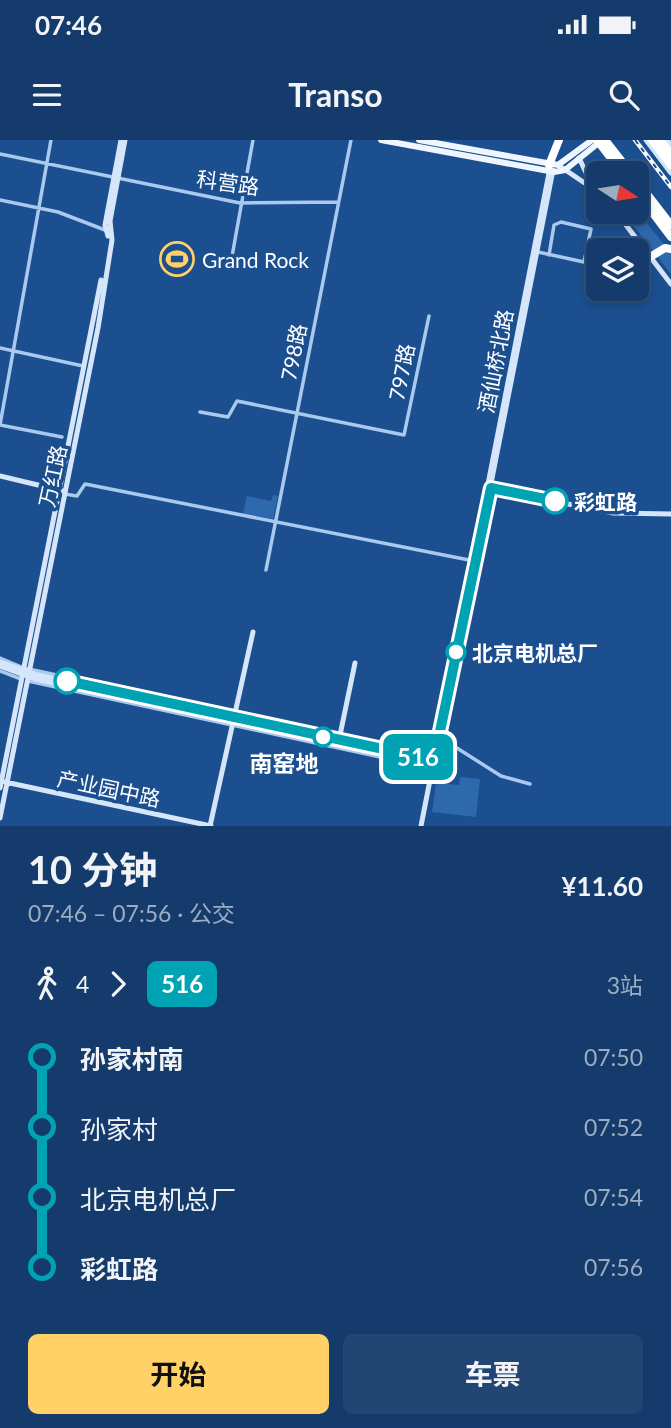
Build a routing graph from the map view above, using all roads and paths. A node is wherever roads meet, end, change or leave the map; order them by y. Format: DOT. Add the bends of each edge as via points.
graph roads {
  1 [pos="51,140"];
  2 [pos="123,140"];
  3 [pos="253,140"];
  4 [pos="351,140"];
  5 [pos="381,140"];
  6 [pos="419,140"];
  7 [pos="468,140"];
  8 [pos="559,140"];
  9 [pos="594,140"];
  10 [pos="604,140"];
  11 [pos="646,140"];
  12 [pos="652,140"];
  13 [pos="660,140"];
  14 [pos="667,140"];
  15 [pos="671,145"];
  16 [pos="466,149"];
  17 [pos="0,154"];
  18 [pos="671,154"];
  19 [pos="579,158"];
  20 [pos="614,161"];
  21 [pos="617,161"];
  22 [pos="46,164"];
  23 [pos="671,165"];
  24 [pos="555,169"];
  25 [pos="586,173"];
  26 [pos="671,173"];
  27 [pos="117,178"];
  28 [pos="586,182"];
  29 [pos="649,197"];
  30 [pos="0,200"];
  31 [pos="339,202"];
  32 [pos="240,203"];
  33 [pos="38,208"];
  34 [pos="649,208"];
  35 [pos="625,224"];
  36 [pos="671,225"];
  37 [pos="105,230"];
  38 [pos="671,237"];
  39 [pos="671,249"];
  40 [pos="538,253"];
  41 [pos="549,255"];
  42 [pos="650,257"];
  43 [pos="231,262"];
  44 [pos="671,284"];
  45 [pos="429,316"];
  46 [pos="0,348"];
  47 [pos="14,351"];
  48 [pos="85,366"];
  49 [pos="200,412"];
  50 [pos="297,413"];
  51 [pos="0,425"];
  52 [pos="62,437"];
  53 [pos="0,478"];
  54 [pos="489,488"];
  55 [pos="62,491"];
  56 [pos="671,514"];
  57 [pos="276,523"];
  58 [pos="474,561"];
  59 [pos="266,570"];
  60 [pos="253,632"];
  61 [pos="355,663"];
  62 [pos="0,664"];
  63 [pos="26,674"];
  64 [pos="234,719"];
  65 [pos="439,736"];
  66 [pos="340,738"];
  67 [pos="433,762"];
  68 [pos="3,784"];
  69 [pos="530,784"];
  70 [pos="0,818"];
  71 [pos="211,826"];
  72 [pos="421,826"];
  1 -- 22 [label="street"];
  2 -- 27 [label="street, 万红路"];
  3 -- 32 [label="street"];
  4 -- 31 [label="street, 798路"];
  5 -- 24 [label="main road"];
  6 -- 16 [label="main road"];
  7 -- 16 [label="street"];
  8 -- 24 [label="highway"];
  9 -- 20 [label="highway, bridge"];
  9 -- 24 [label="main road"];
  10 -- 19 [label="main road"];
  10 -- 21 [label="highway"];
  11 -- 26 [label="street"];
  12 -- 23 [label="highway"];
  13 -- 18 [label="highway"];
  14 -- 15 [label="street"];
  16 -- 24 [label="main road"];
  17 -- 22 [label="street, 科营路"];
  19 -- 24 [label="main road"];
  19 -- 25 [label="street"];
  22 -- 27 [label="street, 科营路"];
  22 -- 33 [label="street"];
  24 -- 28 [label="street"];
  24 -- 40 [label="street, 酒仙桥北路"];
  24 -- 54 [label="street, 酒仙桥北路"];
  27 -- 32 [label="street, 科营路"];
  27 -- 37 [label="street, 万红路"];
  27 -- 55 [label="street, 万红路" via="98,328"];
  29 -- 36 [label="highway"];
  30 -- 33 [label="street"];
  31 -- 32 [label="street, 科营路"];
  31 -- 50 [label="street, 798路"];
  32 -- 43 [label="street"];
  33 -- 37 [label="street"];
  33 -- 47 [label="street"];
  34 -- 38 [label="highway"];
  35 -- 42 [label="street"];
  37 -- 48 [label="street, 万红路" via="108,241"];
  39 -- 42 [label="highway"];
  40 -- 41 [label="street"];
  40 -- 54 [label="street, 酒仙桥北路"];
  41 -- 41 [label="street" via="584,262 591,229 561,222 554,225"];
  42 -- 44 [label="street"];
  45 -- 50 [label="street, 797路" via="404,435"];
  46 -- 47 [label="street"];
  47 -- 48 [label="street"];
  47 -- 51 [label="street"];
  48 -- 55 [label="street, 万红路"];
  49 -- 50 [label="street" via="228,417 237,401"];
  50 -- 57 [label="street, 798路"];
  51 -- 52 [label="street"];
  53 -- 55 [label="street"];
  54 -- 56 [label="street" via="613,513"];
  54 -- 58 [label="street, 酒仙桥北路"];
  55 -- 57 [label="street" via="77,496 85,484"];
  55 -- 63 [label="street, 万红路"];
  57 -- 58 [label="street"];
  57 -- 59 [label="street, 798路"];
  58 -- 65 [label="street, 酒仙桥北路"];
  60 -- 64 [label="street"];
  61 -- 66 [label="street"];
  62 -- 63 [label="street"];
  63 -- 64 [label="street"];
  63 -- 68 [label="street, 万红路"];
  64 -- 66 [label="street"];
  64 -- 67 [label="street"];
  64 -- 71 [label="street"];
  65 -- 67 [label="street, 酒仙桥北路"];
  65 -- 69 [label="street" via="501,776"];
  66 -- 67 [label="street"];
  67 -- 72 [label="street, 酒仙桥北路"];
  68 -- 70 [label="street, 万红路"];
  68 -- 71 [label="street, 产业园中路"];
}
